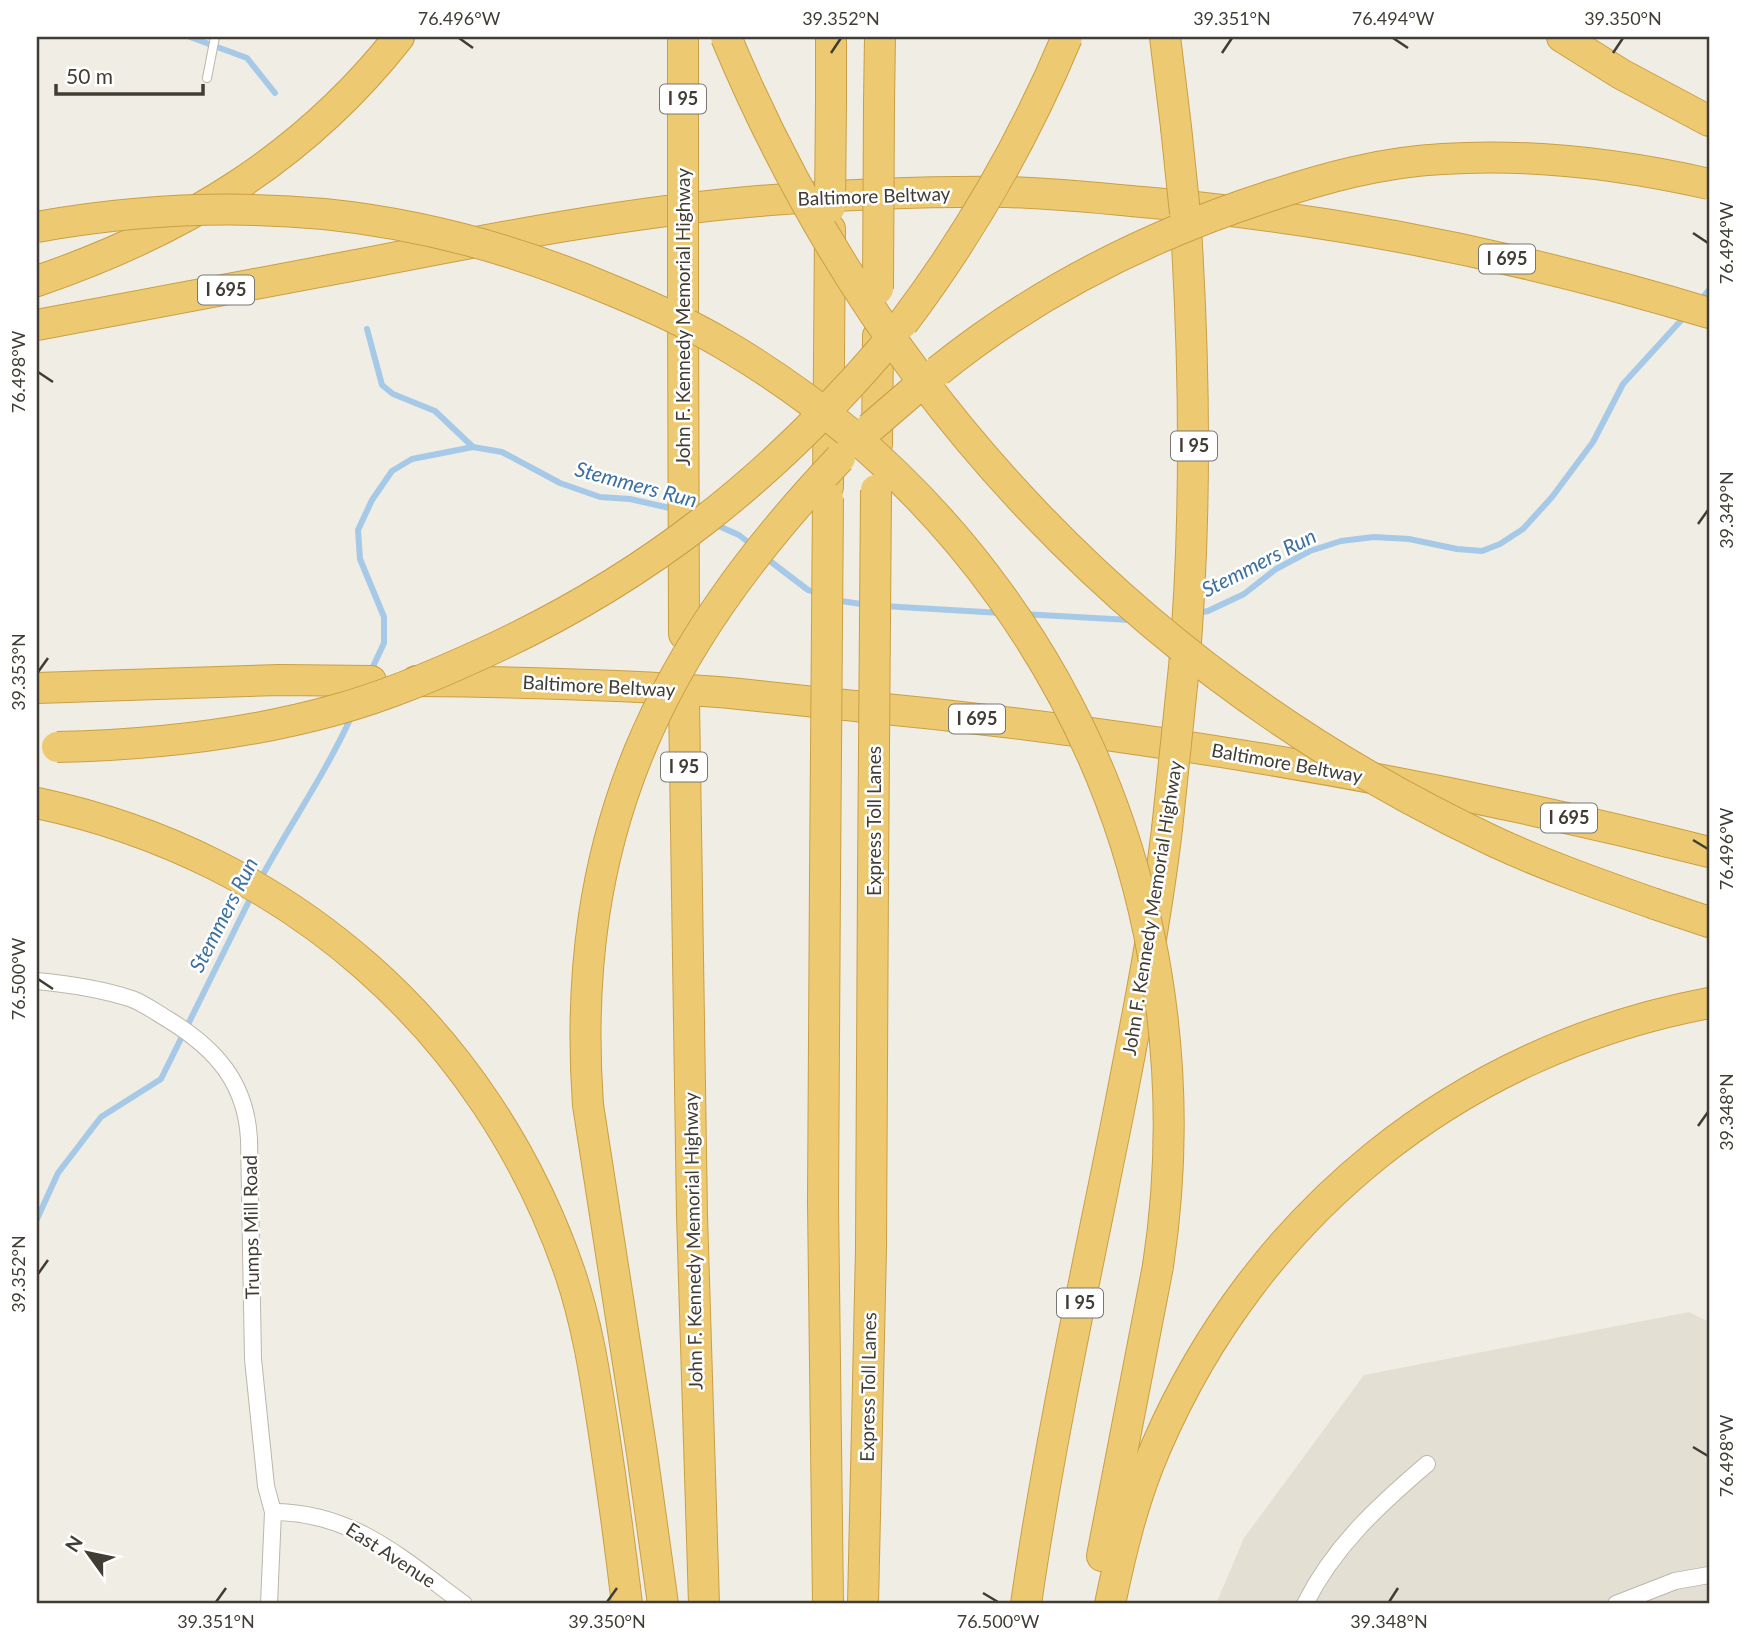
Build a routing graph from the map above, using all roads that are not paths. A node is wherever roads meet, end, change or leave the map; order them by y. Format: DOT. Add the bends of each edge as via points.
graph roads {
  1 [pos="399,37"];
  2 [pos="683,37"];
  3 [pos="726,37"];
  4 [pos="831,37"];
  5 [pos="880,37"];
  6 [pos="1067,37"];
  7 [pos="1165,37"];
  8 [pos="1562,37"];
  9 [pos="215,38"];
  10 [pos="207,78"];
  11 [pos="1709,121"];
  12 [pos="1709,184"];
  13 [pos="37,227"];
  14 [pos="37,281"];
  15 [pos="1709,313"];
  16 [pos="37,325"];
  17 [pos="37,688"];
  18 [pos="47,747"];
  19 [pos="37,803"];
  20 [pos="1709,852"];
  21 [pos="1709,922"];
  22 [pos="37,981"];
  23 [pos="1709,1003"];
  24 [pos="1427,1464"];
  25 [pos="272,1511"];
  26 [pos="1709,1575"];
  27 [pos="269,1604"];
  28 [pos="464,1604"];
  29 [pos="627,1604"];
  30 [pos="663,1604"];
  31 [pos="704,1604"];
  32 [pos="828,1604"];
  33 [pos="863,1604"];
  34 [pos="1026,1604"];
  35 [pos="1093,1604"];
  36 [pos="1110,1604"];
  37 [pos="1305,1604"];
  38 [pos="1616,1604"];
  1 -- 14 [label="highway" via="341,103 238,186 152,236"];
  2 -- 31 [label="highway, John F. Kennedy Memorial Highway / I 95, bridge" via="685,834"];
  3 -- 21 [label="highway, bridge" via="765,124 818,223 909,365 1003,480 1096,575 1234,689 1380,781 1519,852"];
  4 -- 32 [label="highway, bridge" via="823,1215"];
  5 -- 33 [label="highway, Express Toll Lanes, bridge" via="871,1263"];
  6 -- 18 [label="highway, bridge" via="997,182 890,340 856,380 741,492 646,564 510,641 446,671 356,704 217,734"];
  7 -- 34 [label="highway, John F. Kennedy Memorial Highway / I 95, bridge" via="1188,262 1194,428 1187,631 1158,897"];
  8 -- 11 [label="highway"];
  9 -- 10 [label="lane"];
  12 -- 30 [label="highway, bridge" via="1584,161 1440,159 1318,180 1196,222 1097,266 988,333 913,391 840,458 755,554 692,644 650,723 611,834 593,915 586,986 587,1105"];
  13 -- 35 [label="highway, bridge" via="144,212 252,210 359,219 468,240 568,272 694,327 786,384 874,454 971,556 1034,645 1086,739 1125,837 1143,904 1167,1041 1170,1150 1164,1224"];
  15 -- 16 [label="highway, Baltimore Beltway / I 695" via="1534,265 1359,228 1154,203 968,192 755,202 624,217"];
  17 -- 20 [label="highway, Baltimore Beltway / I 695" via="321,680 554,682 716,692 1103,734 1333,769"];
  19 -- 29 [label="highway" via="128,828 200,856 259,888 352,954 405,1003 452,1056 492,1112 538,1196 570,1273 589,1342"];
  22 -- 25 [label="street, Trumps Mill Road" via="142,1004 197,1039 221,1062 242,1098 248,1118 253,1359"];
  23 -- 36 [label="highway" via="1605,1029 1500,1073 1385,1147 1314,1210 1241,1295 1176,1403 1144,1477"];
  24 -- 37 [label="street" via="1359,1525"];
  25 -- 27 [label="street, Trumps Mill Road"];
  25 -- 28 [label="street, East Avenue" via="343,1523"];
  26 -- 38 [label="street" via="1675,1581"];
}
